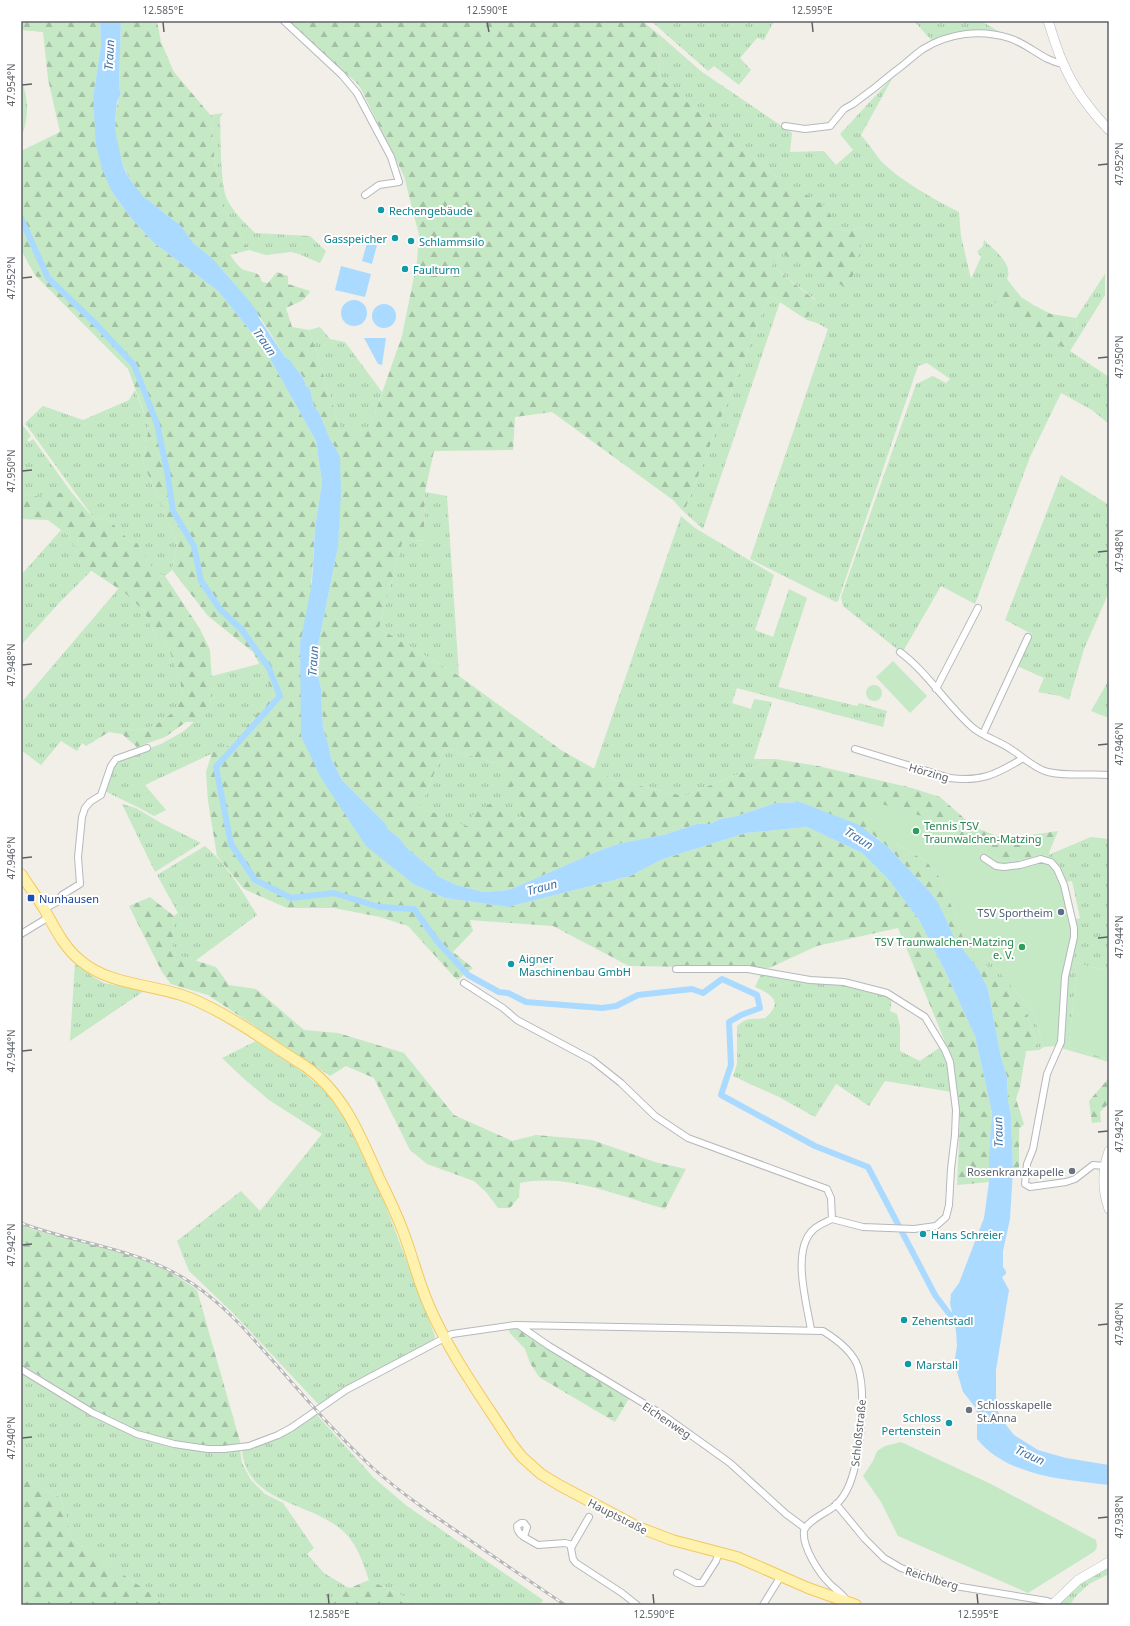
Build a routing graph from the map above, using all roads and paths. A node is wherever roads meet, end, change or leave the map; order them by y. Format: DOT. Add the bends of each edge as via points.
graph roads {
  1 [pos="284,21"];
  2 [pos="1048,21"];
  3 [pos="1063,64"];
  4 [pos="785,126"];
  5 [pos="1109,130"];
  6 [pos="365,195"];
  7 [pos="978,608"];
  8 [pos="1028,637"];
  9 [pos="900,652"];
  10 [pos="936,689"];
  11 [pos="983,734"];
  12 [pos="147,748"];
  13 [pos="855,750"];
  14 [pos="1022,757"];
  15 [pos="1109,775"];
  16 [pos="984,858"];
  17 [pos="21,874"];
  18 [pos="46,913"];
  19 [pos="21,934"];
  20 [pos="676,969"];
  21 [pos="464,983"];
  22 [pos="1109,1151"];
  23 [pos="1105,1166"];
  24 [pos="1109,1209"];
  25 [pos="832,1219"];
  26 [pos="520,1325"];
  27 [pos="811,1330"];
  28 [pos="444,1339"];
  29 [pos="21,1369"];
  30 [pos="836,1504"];
  31 [pos="589,1517"];
  32 [pos="805,1528"];
  33 [pos="524,1537"];
  34 [pos="572,1545"];
  35 [pos="720,1552"];
  36 [pos="1109,1562"];
  37 [pos="677,1573"];
  38 [pos="780,1576"];
  39 [pos="851,1603"];
  40 [pos="1052,1604"];
  41 [pos="637,1605"];
  42 [pos="763,1605"];
  1 -- 6 [label="street" via="358,93 391,157 399,182 379,185"];
  2 -- 3 [label="main road"];
  3 -- 4 [label="street" via="1053,62 1028,46 993,34 955,35 923,49 844,109 830,126 805,129"];
  3 -- 5 [label="main road" via="1094,113"];
  7 -- 10 [label="street"];
  8 -- 11 [label="street"];
  9 -- 10 [label="street"];
  10 -- 11 [label="street" via="960,716"];
  11 -- 14 [label="street"];
  12 -- 18 [label="street" via="114,761 101,795 87,805 83,812 78,856 80,884 62,895"];
  13 -- 14 [label="street, Hörzing" via="959,780 991,776"];
  14 -- 15 [label="street" via="1046,772"];
  16 -- 23 [label="street" via="996,866 1004,867 1041,859 1051,862 1064,885 1074,928 1065,977 1060,1042 1047,1074 1025,1184 1030,1187 1066,1182 1093,1165"];
  17 -- 18 [label="main road, Hauptstraße"];
  18 -- 19 [label="street"];
  18 -- 28 [label="main road, Hauptstraße" via="67,948 89,967 107,976 158,988 203,1004 272,1045 320,1078 343,1105 362,1140 403,1232 429,1306"];
  20 -- 25 [label="street" via="748,969 810,980 844,982 887,993 925,1017 945,1050 952,1076 956,1135 951,1169 950,1205 946,1217 936,1226 905,1229 863,1227"];
  21 -- 25 [label="street" via="518,1020 592,1060 621,1083 655,1116 688,1138 827,1189 831,1198"];
  22 -- 23 [label="main road"];
  23 -- 24 [label="main road" via="1104,1188"];
  25 -- 27 [label="street" via="812,1231 804,1248 801,1266"];
  26 -- 27 [label="street, Schloßstraße"];
  26 -- 28 [label="street, Schloßstraße" via="452,1334"];
  26 -- 32 [label="street, Eichenweg" via="549,1346 663,1415 730,1463"];
  27 -- 30 [label="street, Schloßstraße" via="823,1331 843,1346 858,1366 861,1381 861,1419 854,1470 850,1484"];
  28 -- 29 [label="street, Schloßstraße" via="351,1386 278,1435 256,1444 232,1449 193,1448 137,1434 93,1413"];
  28 -- 35 [label="main road, Hauptstraße" via="511,1443 536,1470 638,1527 672,1540"];
  30 -- 32 [label="street, Schloßstraße"];
  30 -- 40 [label="street, Reichlberg" via="865,1540 884,1558 901,1568 955,1586 1047,1601"];
  31 -- 34 [label="street"];
  32 -- 39 [label="street" via="807,1547 821,1574"];
  33 -- 34 [label="street" via="538,1545"];
  34 -- 41 [label="street" via="573,1559 576,1563 622,1592"];
  35 -- 37 [label="street" via="702,1583 696,1583"];
  35 -- 38 [label="main road, Hauptstraße"];
  36 -- 40 [label="main road" via="1078,1580"];
  38 -- 39 [label="main road, Hauptstraße"];
  38 -- 42 [label="street"];
}
